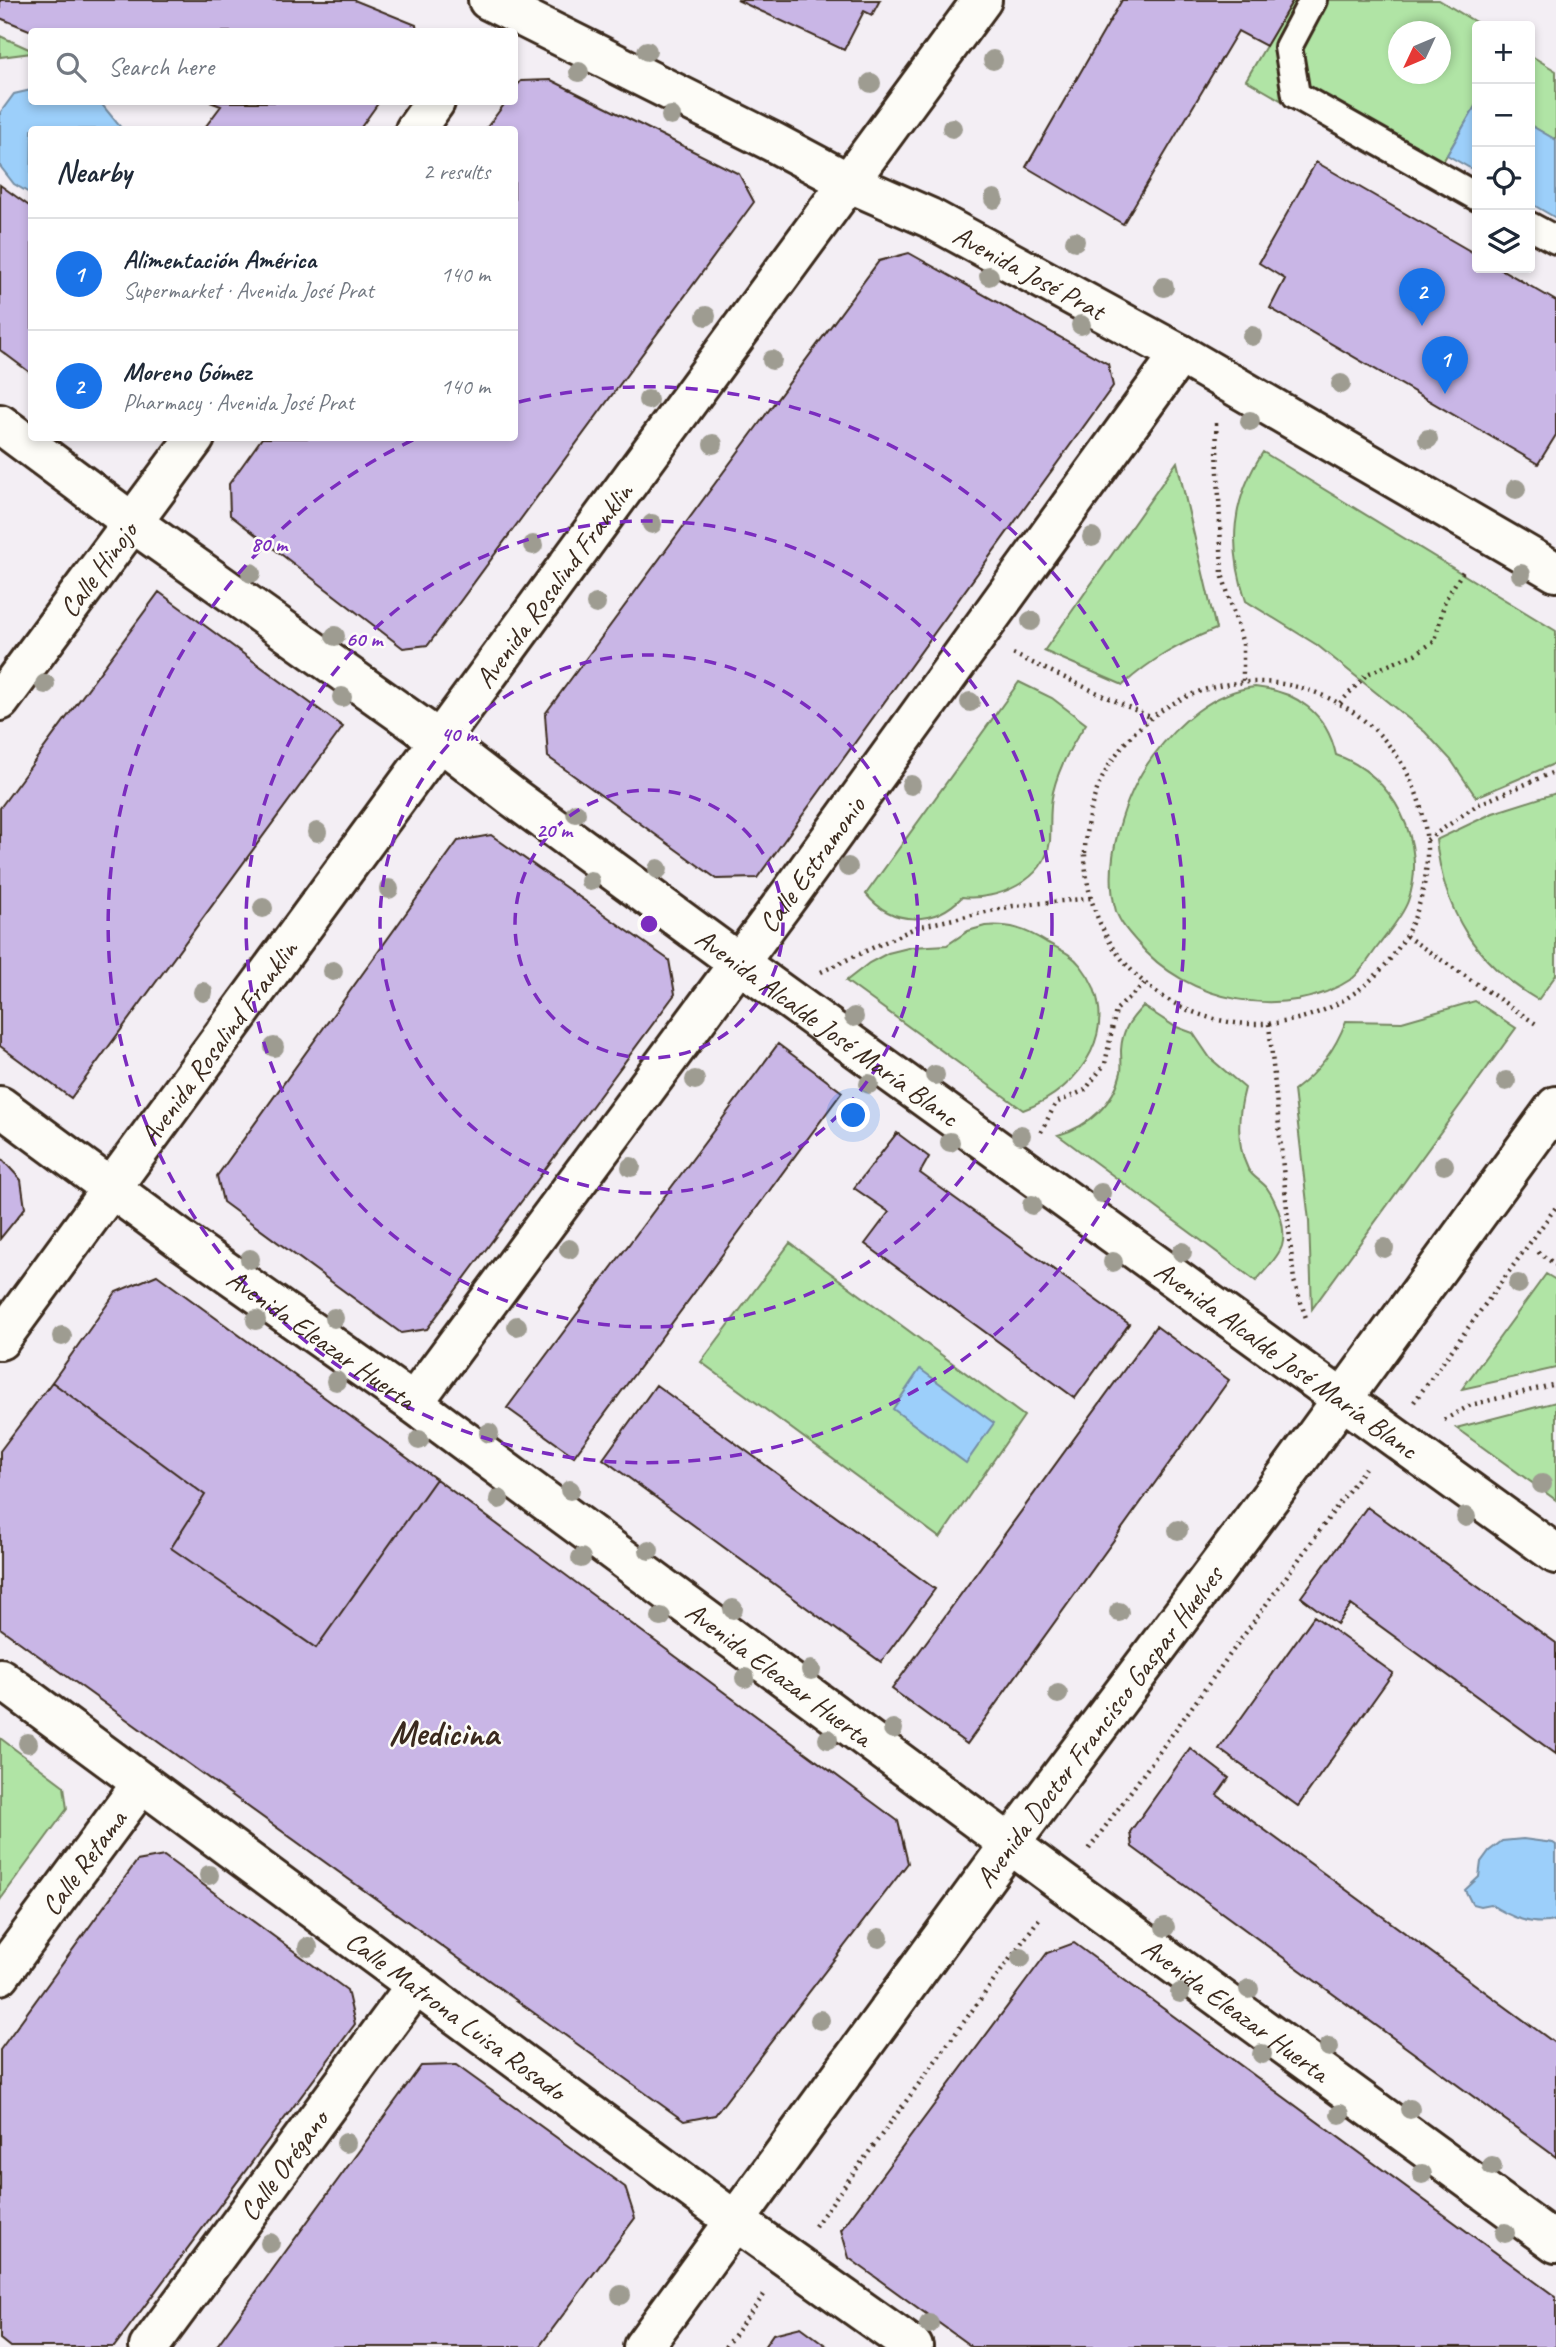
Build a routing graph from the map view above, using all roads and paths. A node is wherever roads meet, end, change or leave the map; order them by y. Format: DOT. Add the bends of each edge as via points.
graph roads {
  1 [pos="982,0"];
  2 [pos="1313,0"];
  3 [pos="493,13"];
  4 [pos="433,105"];
  5 [pos="418,126"];
  6 [pos="848,182"];
  7 [pos="1472,194"];
  8 [pos="1535,229"];
  9 [pos="1556,240"];
  10 [pos="1180,354"];
  11 [pos="1216,417"];
  12 [pos="0,424"];
  13 [pos="193,441"];
  14 [pos="133,523"];
  15 [pos="1466,566"];
  16 [pos="1556,572"];
  17 [pos="1009,652"];
  18 [pos="1243,682"];
  19 [pos="0,701"];
  20 [pos="1340,703"];
  21 [pos="1150,718"];
  22 [pos="439,740"];
  23 [pos="1556,771"];
  24 [pos="1427,840"];
  25 [pos="1091,898"];
  26 [pos="1406,936"];
  27 [pos="739,963"];
  28 [pos="818,973"];
  29 [pos="1144,983"];
  30 [pos="1269,1024"];
  31 [pos="1539,1026"];
  32 [pos="1556,1106"];
  33 [pos="0,1107"];
  34 [pos="1040,1134"];
  35 [pos="112,1189"];
  36 [pos="1556,1208"];
  37 [pos="1538,1252"];
  38 [pos="1556,1265"];
  39 [pos="1310,1328"];
  40 [pos="0,1340"];
  41 [pos="1556,1384"];
  42 [pos="1343,1399"];
  43 [pos="413,1403"];
  44 [pos="1409,1409"];
  45 [pos="1441,1422"];
  46 [pos="1370,1462"];
  47 [pos="1556,1554"];
  48 [pos="0,1678"];
  49 [pos="142,1783"];
  50 [pos="1010,1844"];
  51 [pos="1082,1859"];
  52 [pos="1045,1910"];
  53 [pos="0,1975"];
  54 [pos="416,1985"];
  55 [pos="734,2220"];
  56 [pos="810,2233"];
  57 [pos="1556,2242"];
  58 [pos="771,2286"];
  59 [pos="149,2347"];
  60 [pos="643,2347"];
  61 [pos="725,2347"];
  62 [pos="913,2347"];
  1 -- 6 [label="street, Avenida Rosalind Franklin"];
  2 -- 7 [label="lane" via="1288,47 1296,95"];
  3 -- 6 [label="street, Avenida José Prat" via="774,142"];
  4 -- 5 [label="street"];
  6 -- 10 [label="street, Avenida José Prat" via="930,218"];
  6 -- 22 [label="street, Avenida Rosalind Franklin"];
  8 -- 9 [label="lane"];
  10 -- 16 [label="street, Avenida José Prat"];
  10 -- 27 [label="street, Calle Estramonio"];
  11 -- 18 [label="path" via="1222,574 1243,644"];
  12 -- 14 [label="street, Avenida Alcalde José María Blanc"];
  13 -- 14 [label="street, Calle Hinojo"];
  14 -- 19 [label="street, Calle Hinojo"];
  14 -- 22 [label="street, Avenida Alcalde José María Blanc"];
  15 -- 20 [label="path" via="1445,600 1435,641 1367,674"];
  17 -- 21 [label="path"];
  18 -- 20 [label="path" via="1309,690"];
  18 -- 21 [label="path" via="1178,700"];
  20 -- 24 [label="path" via="1367,723 1409,775"];
  21 -- 25 [label="path" via="1107,768 1094,799 1086,831 1085,865"];
  22 -- 27 [label="street, Avenida Alcalde José María Blanc"];
  22 -- 35 [label="street, Avenida Rosalind Franklin"];
  23 -- 24 [label="path" via="1478,805"];
  24 -- 26 [label="path" via="1427,873"];
  25 -- 28 [label="path" via="1013,905 917,927"];
  25 -- 29 [label="path" via="1109,940"];
  26 -- 30 [label="path" via="1379,972 1335,1005 1303,1018"];
  26 -- 31 [label="path"];
  27 -- 42 [label="street, Avenida Alcalde José María Blanc"];
  27 -- 43 [label="street, Calle Estramonio"];
  29 -- 30 [label="path" via="1203,1016"];
  29 -- 34 [label="path" via="1116,1010 1105,1064 1085,1090 1056,1103"];
  30 -- 39 [label="path" via="1294,1281"];
  32 -- 42 [label="street, Avenida Doctor Francisco Gaspar Huelves"];
  33 -- 35 [label="street, Avenida Eleazar Huerta"];
  35 -- 40 [label="street, Avenida Rosalind Franklin"];
  35 -- 43 [label="street, Avenida Eleazar Huerta"];
  36 -- 44 [label="path"];
  37 -- 38 [label="path"];
  41 -- 45 [label="path" via="1471,1405"];
  42 -- 47 [label="street, Avenida Alcalde José María Blanc"];
  42 -- 50 [label="street, Avenida Doctor Francisco Gaspar Huelves"];
  43 -- 50 [label="street, Avenida Eleazar Huerta"];
  46 -- 51 [label="path"];
  48 -- 49 [label="street, Calle Matrona Luisa Rosado"];
  49 -- 53 [label="street, Calle Retama"];
  49 -- 54 [label="street, Calle Matrona Luisa Rosado"];
  50 -- 55 [label="street, Avenida Doctor Francisco Gaspar Huelves"];
  50 -- 57 [label="street, Avenida Eleazar Huerta"];
  52 -- 56 [label="path"];
  54 -- 55 [label="street, Calle Matrona Luisa Rosado"];
  54 -- 59 [label="street, Calle Orégano"];
  55 -- 60 [label="street, Avenida Doctor Francisco Gaspar Huelves"];
  55 -- 62 [label="street, Calle Matrona Luisa Rosado"];
  58 -- 61 [label="path"];
}
